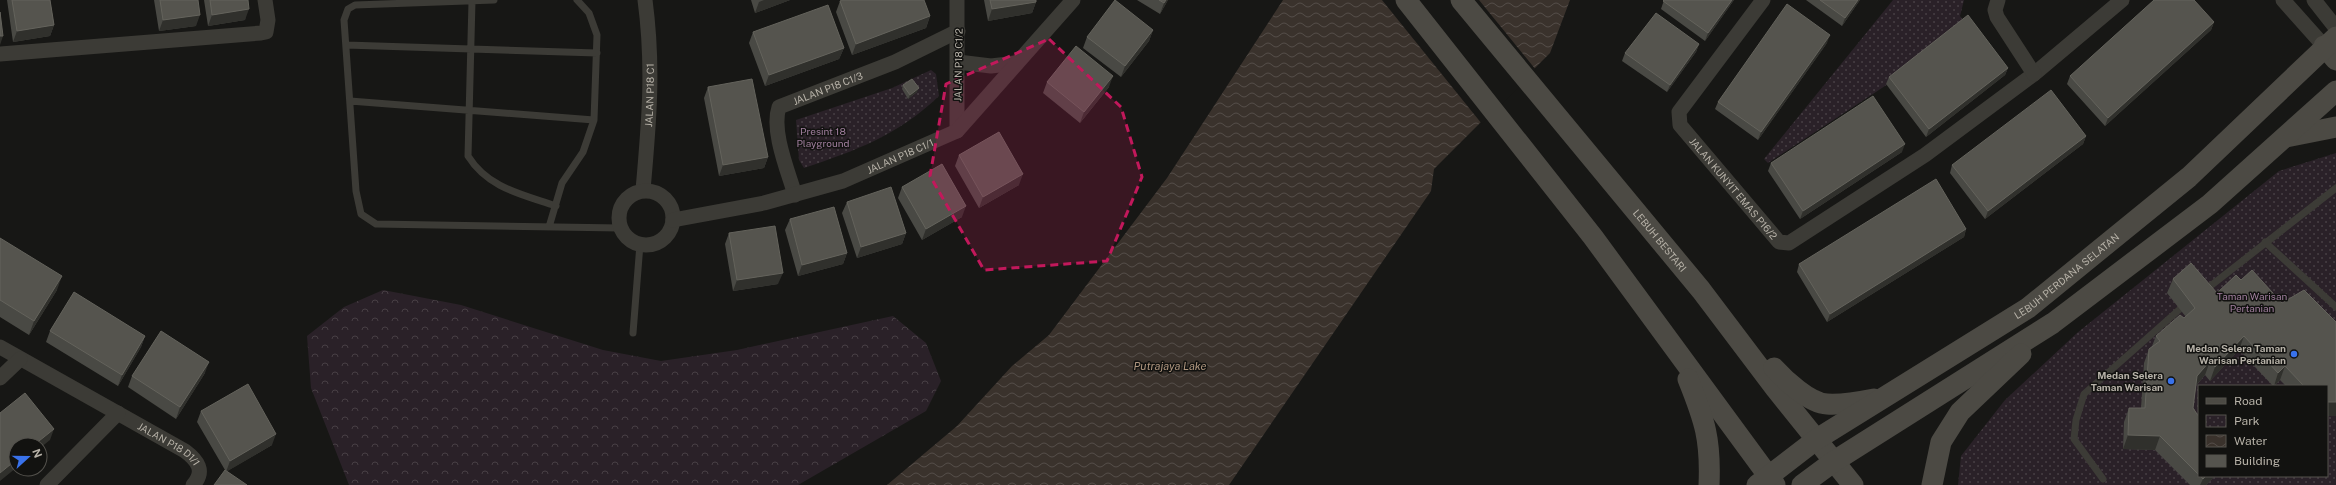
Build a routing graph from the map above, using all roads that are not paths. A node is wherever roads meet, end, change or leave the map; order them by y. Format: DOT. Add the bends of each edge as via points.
graph roads {
  1 [pos="265,0"];
  2 [pos="494,0"];
  3 [pos="577,0"];
  4 [pos="645,0"];
  5 [pos="957,0"];
  6 [pos="1073,0"];
  7 [pos="1406,0"];
  8 [pos="1461,0"];
  9 [pos="1763,0"];
  10 [pos="1998,0"];
  11 [pos="2122,0"];
  12 [pos="2283,0"];
  13 [pos="2314,0"];
  14 [pos="472,1"];
  15 [pos="2336,28"];
  16 [pos="958,31"];
  17 [pos="346,45"];
  18 [pos="2332,48"];
  19 [pos="470,49"];
  20 [pos="0,54"];
  21 [pos="597,54"];
  22 [pos="958,62"];
  23 [pos="1017,63"];
  24 [pos="2034,74"];
  25 [pos="2336,91"];
  26 [pos="350,101"];
  27 [pos="469,112"];
  28 [pos="594,120"];
  29 [pos="2336,127"];
  30 [pos="957,131"];
  31 [pos="2286,137"];
  32 [pos="2336,188"];
  33 [pos="643,190"];
  34 [pos="795,195"];
  35 [pos="556,206"];
  36 [pos="673,220"];
  37 [pos="549,227"];
  38 [pos="620,228"];
  39 [pos="2265,242"];
  40 [pos="640,244"];
  41 [pos="1701,290"];
  42 [pos="2200,294"];
  43 [pos="2336,307"];
  44 [pos="2180,309"];
  45 [pos="2053,323"];
  46 [pos="633,333"];
  47 [pos="0,347"];
  48 [pos="1676,350"];
  49 [pos="20,359"];
  50 [pos="0,378"];
  51 [pos="1882,398"];
  52 [pos="118,414"];
  53 [pos="1817,439"];
  54 [pos="1833,462"];
  55 [pos="2102,479"];
  56 [pos="1767,482"];
  57 [pos="48,485"];
  58 [pos="193,485"];
  59 [pos="1709,485"];
  60 [pos="1802,485"];
  61 [pos="1853,485"];
  62 [pos="1932,485"];
  1 -- 20 [label="street" via="268,26 266,32"];
  2 -- 14 [label="lane"];
  3 -- 21 [label="lane" via="589,13 597,35"];
  4 -- 33 [label="street, JALAN P18 C1" via="651,60 651,102"];
  5 -- 16 [label="street, JALAN P18 C1/2"];
  6 -- 23 [label="street, JALAN P18 C1/1"];
  7 -- 48 [label="main road" via="1571,209"];
  8 -- 41 [label="main road, LEBUH BESTARI"];
  9 -- 24 [label="street, JALAN KUNYIT EMAS P16/2" via="1679,112 1680,125 1779,242 1789,243 1925,156"];
  10 -- 24 [label="street" via="1995,10 1997,17"];
  11 -- 24 [label="street, JALAN KUNYIT EMAS P16/2"];
  12 -- 18 [label="street"];
  13 -- 15 [label="street"];
  14 -- 17 [label="lane" via="354,5 348,9 344,20"];
  14 -- 19 [label="lane"];
  16 -- 22 [label="street, JALAN P18 C1/2"];
  16 -- 34 [label="street, JALAN P18 C1/3" via="895,62 779,107 779,140"];
  17 -- 19 [label="lane"];
  17 -- 26 [label="lane"];
  18 -- 51 [label="main road, LEBUH PERDANA SELATAN" via="2189,177 2028,308"];
  19 -- 21 [label="lane"];
  19 -- 27 [label="lane"];
  21 -- 28 [label="lane"];
  22 -- 23 [label="street" via="990,66"];
  22 -- 30 [label="street, JALAN P18 C1/2"];
  23 -- 30 [label="street, JALAN P18 C1/1"];
  25 -- 31 [label="main road"];
  26 -- 27 [label="lane"];
  26 -- 37 [label="lane" via="356,190 361,214 366,218 376,224"];
  27 -- 28 [label="lane"];
  27 -- 35 [label="lane" via="468,156 477,171 498,186"];
  28 -- 35 [label="lane" via="583,152 562,183"];
  29 -- 31 [label="main road"];
  30 -- 34 [label="street, JALAN P18 C1/1" via="843,181"];
  31 -- 45 [label="main road" via="2210,204"];
  32 -- 39 [label="lane"];
  33 -- 36 [label="street" via="653,191 668,202"];
  33 -- 38 [label="street" via="628,196 622,203 618,220"];
  34 -- 36 [label="street, JALAN P18 C1/1" via="764,204"];
  35 -- 37 [label="lane"];
  36 -- 40 [label="street" via="671,228 662,240 648,245"];
  37 -- 38 [label="lane"];
  38 -- 40 [label="street" via="632,241"];
  39 -- 42 [label="lane"];
  39 -- 43 [label="lane"];
  40 -- 46 [label="lane"];
  41 -- 51 [label="main road" via="1793,388 1826,404"];
  41 -- 53 [label="main road, LEBUH BESTARI"];
  44 -- 55 [label="lane" via="2084,394 2076,420 2074,440"];
  45 -- 54 [label="main road"];
  45 -- 62 [label="main road" via="1960,412 1941,442"];
  47 -- 49 [label="street, JALAN P18 D1/1"];
  48 -- 56 [label="main road"];
  48 -- 59 [label="main road" via="1703,417 1710,450"];
  49 -- 50 [label="street"];
  49 -- 52 [label="street, JALAN P18 D1/1"];
  51 -- 53 [label="main road, LEBUH PERDANA SELATAN"];
  52 -- 57 [label="street"];
  52 -- 58 [label="street, JALAN P18 D1/1" via="195,459 200,468 199,477"];
  53 -- 54 [label="main road, LEBUH BESTARI"];
  53 -- 56 [label="main road, LEBUH PERDANA SELATAN"];
  54 -- 60 [label="main road"];
  54 -- 61 [label="main road, LEBUH BESTARI"];
}
